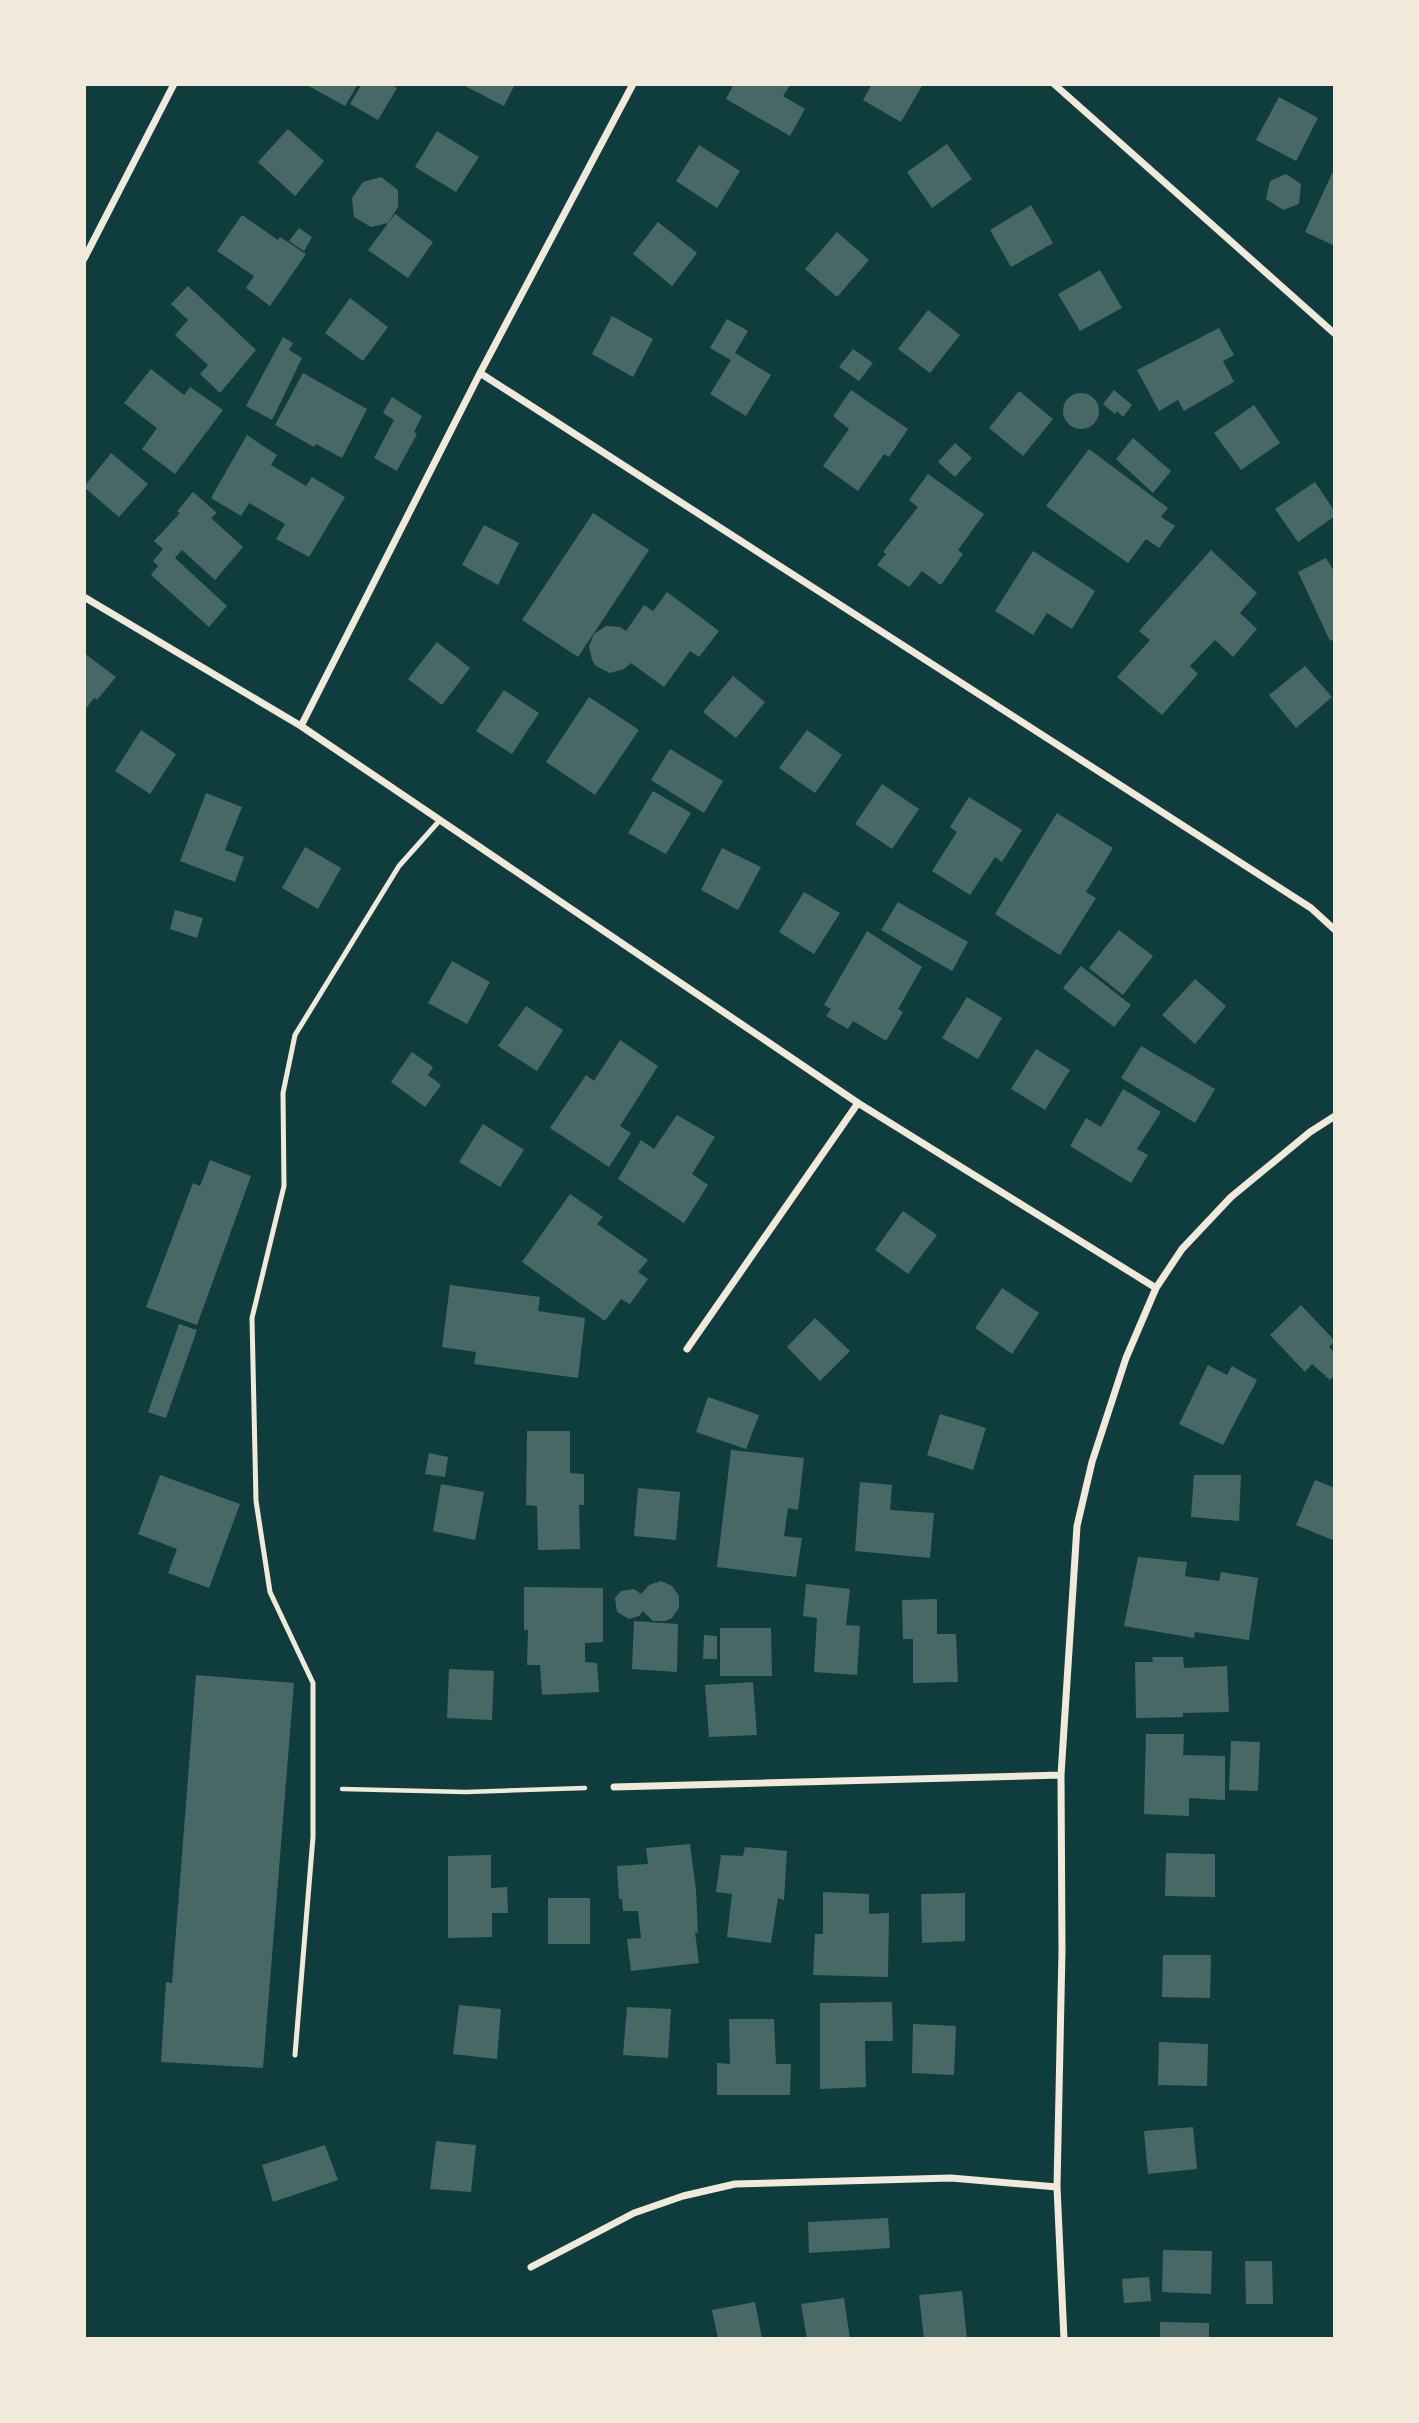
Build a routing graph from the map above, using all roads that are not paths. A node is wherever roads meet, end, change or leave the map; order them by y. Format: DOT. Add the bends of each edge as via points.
graph roads {
  1 [pos="174,84"];
  2 [pos="633,84"];
  3 [pos="1054,84"];
  4 [pos="84,259"];
  5 [pos="1335,334"];
  6 [pos="480,373"];
  7 [pos="84,597"];
  8 [pos="301,726"];
  9 [pos="440,820"];
  10 [pos="1335,930"];
  11 [pos="858,1103"];
  12 [pos="1335,1116"];
  13 [pos="1156,1288"];
  14 [pos="687,1349"];
  15 [pos="1061,1775"];
  16 [pos="614,1787"];
  17 [pos="295,2055"];
  18 [pos="1057,2187"];
  19 [pos="531,2267"];
  20 [pos="1064,2339"];
  1 -- 4 [label="street"];
  2 -- 6 [label="street"];
  3 -- 5 [label="street"];
  6 -- 8 [label="street"];
  6 -- 10 [label="street" via="1311,908"];
  7 -- 8 [label="street"];
  8 -- 9 [label="street"];
  9 -- 11 [label="street"];
  9 -- 17 [label="lane" via="399,866 295,1035 284,1093 284,1186 252,1318 256,1501 270,1592 313,1683 313,1837"];
  11 -- 13 [label="street"];
  11 -- 14 [label="street"];
  12 -- 13 [label="street" via="1231,1197 1182,1249"];
  13 -- 15 [label="street" via="1126,1358 1092,1462 1077,1526"];
  15 -- 16 [label="street"];
  15 -- 18 [label="street"];
  18 -- 19 [label="street" via="951,2178 735,2184 634,2213"];
  18 -- 20 [label="street"];
}
